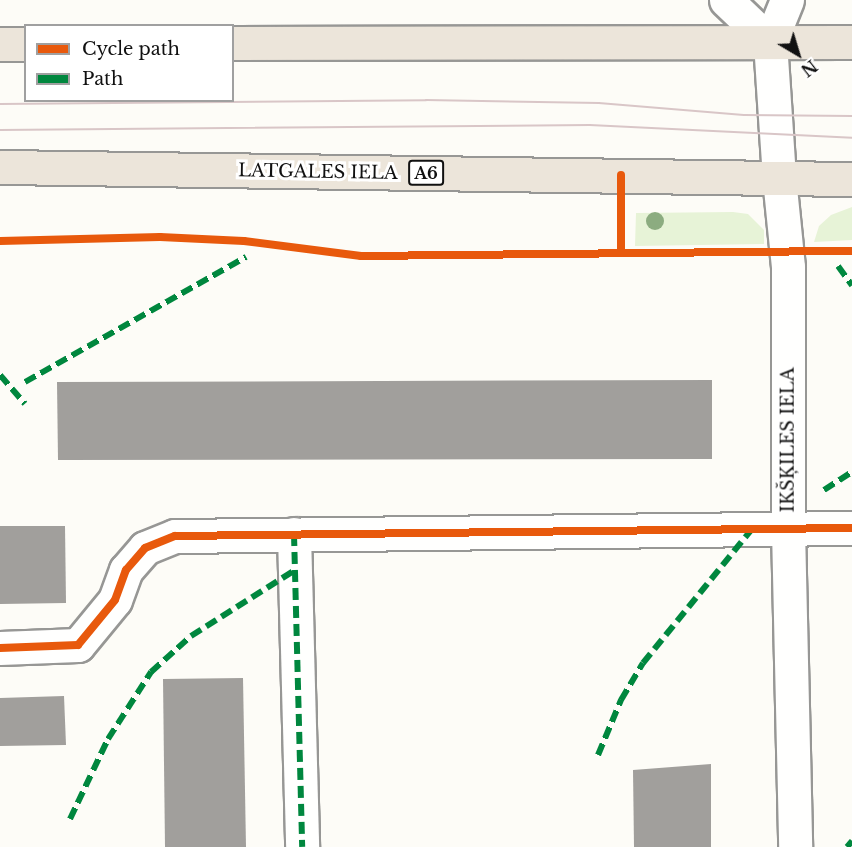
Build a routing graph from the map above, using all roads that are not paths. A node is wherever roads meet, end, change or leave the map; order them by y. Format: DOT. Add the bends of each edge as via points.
graph roads {
  1 [pos="726,0"];
  2 [pos="787,0"];
  3 [pos="770,42"];
  4 [pos="852,42"];
  5 [pos="234,43"];
  6 [pos="0,44"];
  7 [pos="24,44"];
  8 [pos="0,168"];
  9 [pos="779,178"];
  10 [pos="852,179"];
  11 [pos="852,528"];
  12 [pos="789,529"];
  13 [pos="294,534"];
  14 [pos="0,648"];
  15 [pos="303,847"];
  16 [pos="795,847"];
  1 -- 3 [label="street"];
  2 -- 3 [label="street"];
  3 -- 4 [label="highway"];
  3 -- 5 [label="highway"];
  3 -- 9 [label="street, IKŠĶILES IELA"];
  6 -- 7 [label="highway"];
  8 -- 9 [label="highway, LATGALES IELA / A6"];
  9 -- 10 [label="highway, LATGALES IELA / A6"];
  9 -- 12 [label="street, IKŠĶILES IELA" via="788,267"];
  11 -- 12 [label="street"];
  12 -- 13 [label="street"];
  12 -- 16 [label="street, IKŠĶILES IELA"];
  13 -- 14 [label="street" via="175,536 144,548 126,570 115,600 78,645"];
  13 -- 15 [label="street"];
}
